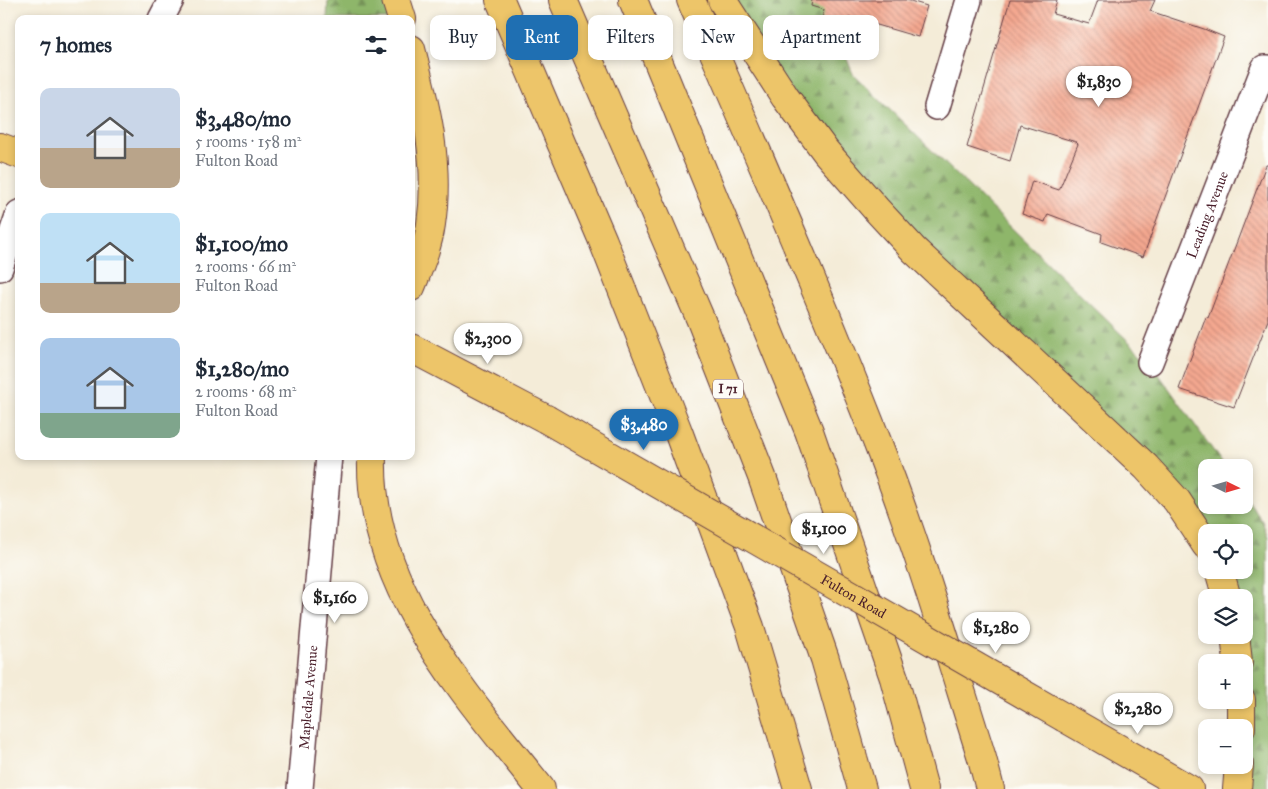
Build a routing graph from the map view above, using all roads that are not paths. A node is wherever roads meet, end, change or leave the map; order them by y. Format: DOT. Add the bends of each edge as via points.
graph roads {
  1 [pos="171,0"];
  2 [pos="396,0"];
  3 [pos="500,0"];
  4 [pos="563,0"];
  5 [pos="633,0"];
  6 [pos="691,0"];
  7 [pos="722,0"];
  8 [pos="969,0"];
  9 [pos="163,15"];
  10 [pos="401,15"];
  11 [pos="415,65"];
  12 [pos="1266,68"];
  13 [pos="938,107"];
  14 [pos="0,147"];
  15 [pos="15,153"];
  16 [pos="15,225"];
  17 [pos="0,268"];
  18 [pos="415,277"];
  19 [pos="415,350"];
  20 [pos="1150,362"];
  21 [pos="329,460"];
  22 [pos="372,460"];
  23 [pos="1198,533"];
  24 [pos="1238,774"];
  25 [pos="300,789"];
  26 [pos="540,789"];
  27 [pos="798,789"];
  28 [pos="862,789"];
  29 [pos="924,789"];
  30 [pos="990,789"];
  31 [pos="1189,789"];
  32 [pos="1237,789"];
  1 -- 9 [label="street"];
  2 -- 10 [label="main road"];
  3 -- 27 [label="main road" via="603,241 680,434 750,627"];
  4 -- 28 [label="main road, I 71" via="700,318 762,477 825,659"];
  5 -- 29 [label="main road" via="810,431 894,678"];
  6 -- 30 [label="main road" via="879,446 923,571"];
  7 -- 23 [label="main road" via="785,97 826,152 876,209 914,250 1146,467 1177,501"];
  8 -- 13 [label="street"];
  11 -- 18 [label="main road" via="433,149 434,184 431,225"];
  12 -- 20 [label="street, Leading Avenue"];
  14 -- 15 [label="main road"];
  16 -- 17 [label="street"];
  19 -- 31 [label="main road, Fulton Road, bridge" via="546,419"];
  21 -- 25 [label="street, Mapledale Avenue"];
  22 -- 26 [label="main road" via="379,527 391,566 408,604 453,678"];
  24 -- 32 [label="main road"];
}
